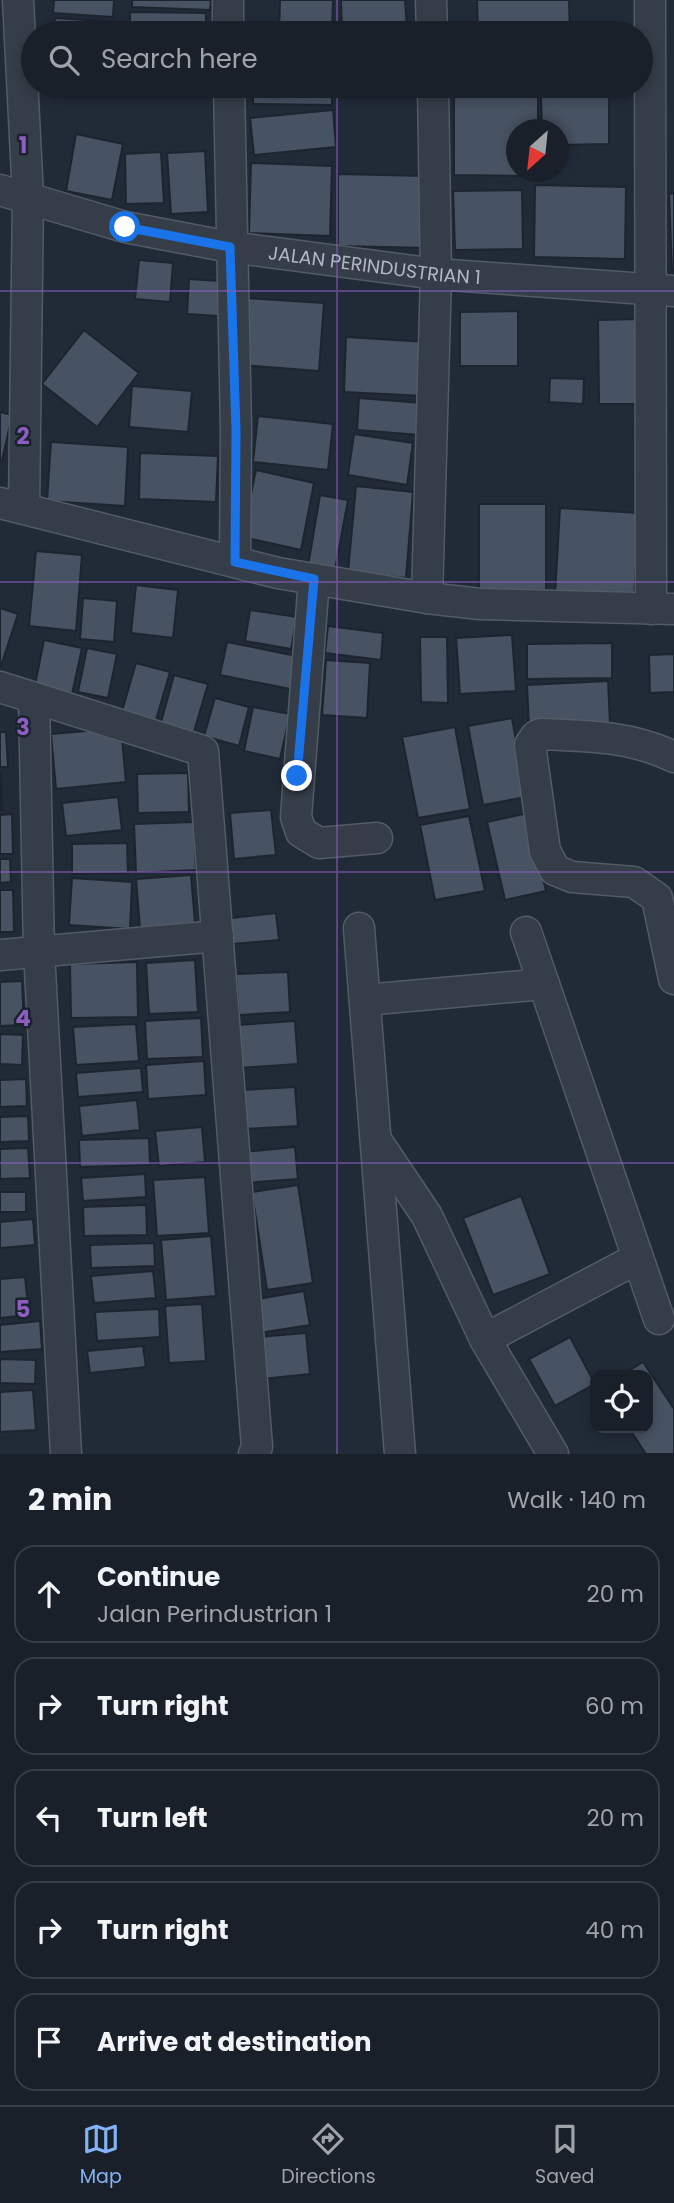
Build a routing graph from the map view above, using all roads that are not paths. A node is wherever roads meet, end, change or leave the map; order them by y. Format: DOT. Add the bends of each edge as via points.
graph roads {
  1 [pos="18,0"];
  2 [pos="228,0"];
  3 [pos="431,0"];
  4 [pos="650,0"];
  5 [pos="228,21"];
  6 [pos="432,21"];
  7 [pos="651,21"];
  8 [pos="653,67"];
  9 [pos="229,98"];
  10 [pos="433,98"];
  11 [pos="14,193"];
  12 [pos="230,247"];
  13 [pos="436,274"];
  14 [pos="663,291"];
  15 [pos="12,506"];
  16 [pos="235,562"];
  17 [pos="314,579"];
  18 [pos="427,598"];
  19 [pos="662,609"];
  20 [pos="0,687"];
  21 [pos="34,698"];
  22 [pos="674,757"];
  23 [pos="377,838"];
  24 [pos="359,928"];
  25 [pos="526,932"];
  26 [pos="218,936"];
  27 [pos="38,951"];
  28 [pos="0,955"];
  29 [pos="674,979"];
  30 [pos="544,984"];
  31 [pos="365,1000"];
  32 [pos="376,1139"];
  33 [pos="638,1258"];
  34 [pos="659,1319"];
  35 [pos="485,1339"];
  36 [pos="66,1454"];
  37 [pos="254,1454"];
  38 [pos="400,1454"];
  39 [pos="553,1454"];
  1 -- 11 [label="street"];
  2 -- 5 [label="street"];
  3 -- 6 [label="street"];
  4 -- 7 [label="street"];
  8 -- 14 [label="street"];
  9 -- 12 [label="street"];
  10 -- 13 [label="street"];
  11 -- 12 [label="street, JALAN PERINDUSTRIAN 1" via="125,227"];
  11 -- 15 [label="street"];
  12 -- 13 [label="street, JALAN PERINDUSTRIAN 1"];
  12 -- 16 [label="street"];
  13 -- 14 [label="street, JALAN PERINDUSTRIAN 1"];
  13 -- 18 [label="street"];
  14 -- 19 [label="street"];
  15 -- 16 [label="street"];
  16 -- 17 [label="street"];
  17 -- 18 [label="street"];
  17 -- 23 [label="street" via="296,817 301,832 318,843"];
  18 -- 19 [label="street" via="480,604"];
  20 -- 21 [label="street"];
  21 -- 26 [label="street" via="203,751"];
  21 -- 27 [label="street"];
  22 -- 29 [label="street" via="616,737 541,734 530,745 545,851 555,870 572,877 634,882 652,892"];
  24 -- 31 [label="street"];
  25 -- 30 [label="street"];
  26 -- 27 [label="street"];
  26 -- 37 [label="street"];
  27 -- 28 [label="street"];
  27 -- 36 [label="street"];
  30 -- 31 [label="street"];
  30 -- 33 [label="street"];
  31 -- 32 [label="street"];
  32 -- 35 [label="street" via="427,1216"];
  32 -- 38 [label="street"];
  33 -- 34 [label="street"];
  33 -- 35 [label="street"];
  35 -- 39 [label="street"];
}
